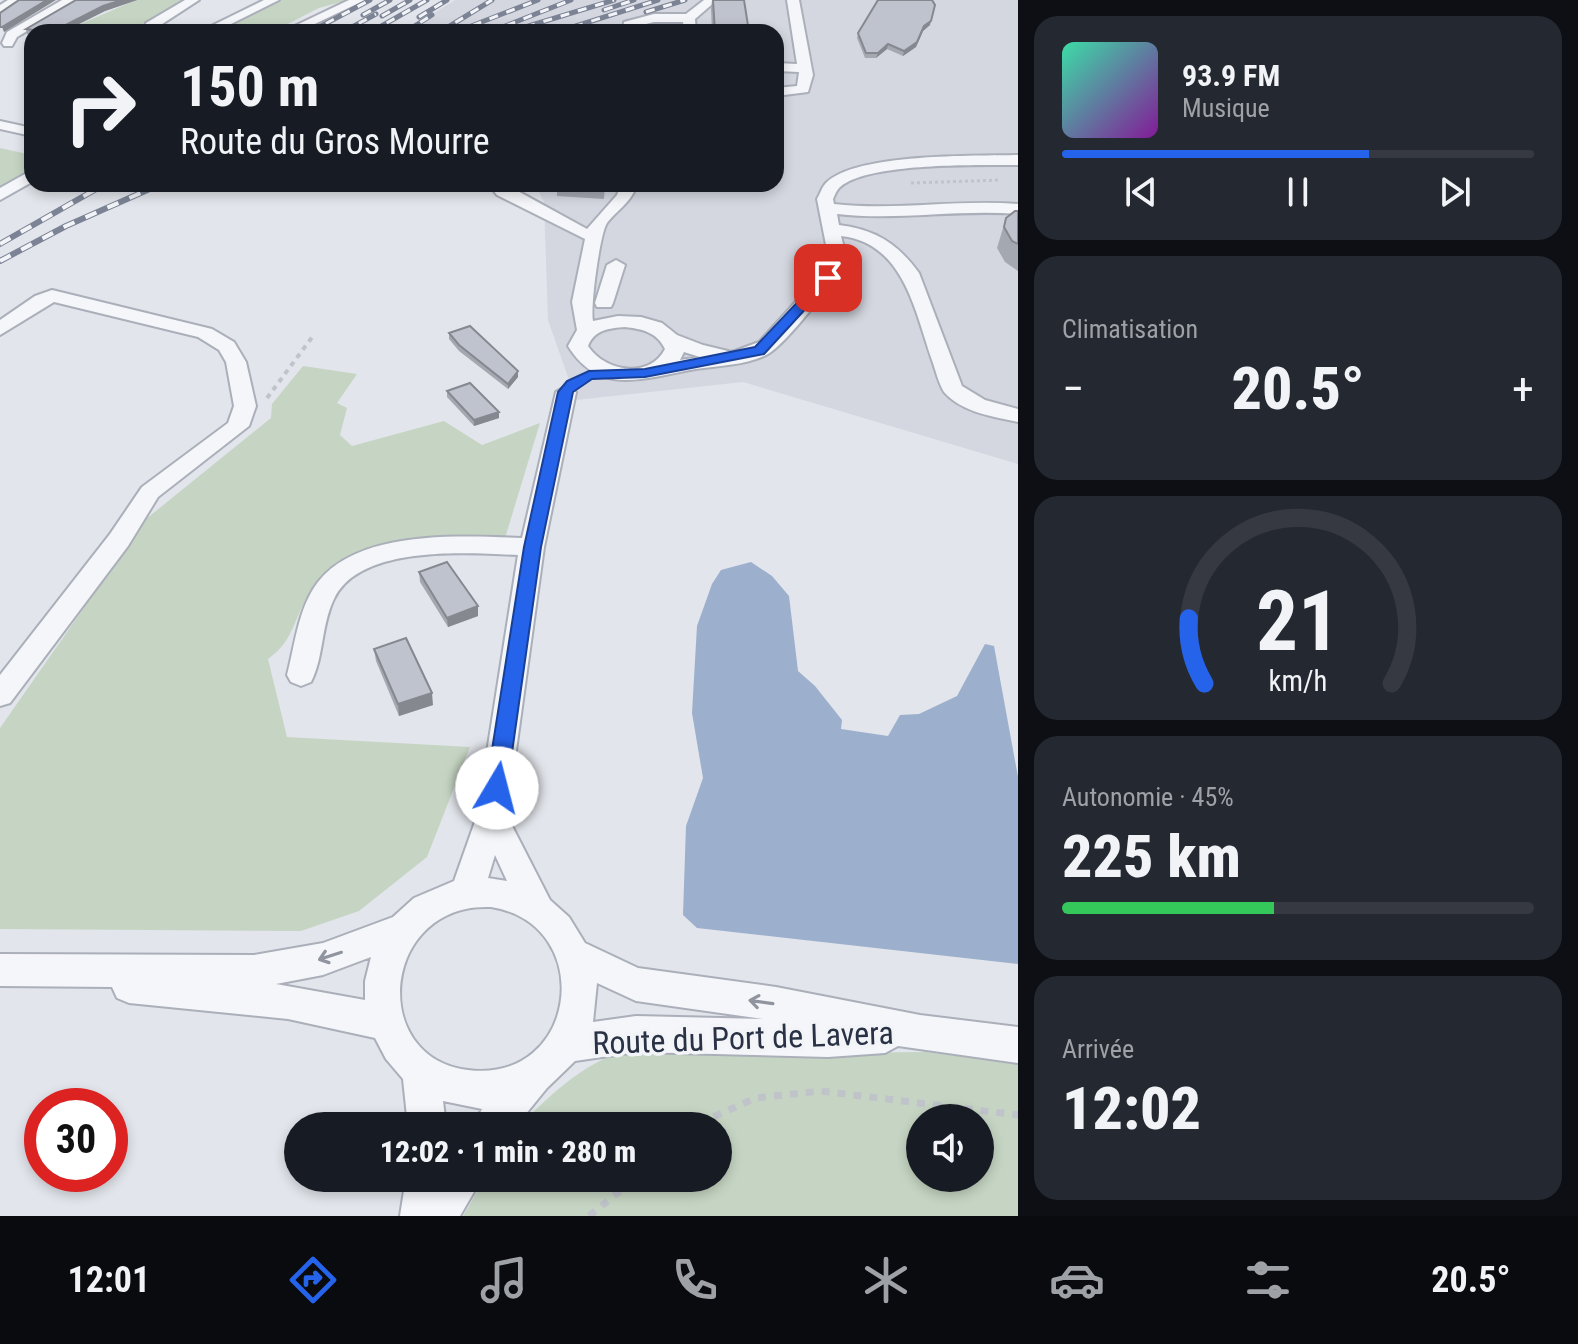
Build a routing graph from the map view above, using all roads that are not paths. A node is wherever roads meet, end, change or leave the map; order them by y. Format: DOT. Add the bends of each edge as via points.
graph roads {
  1 [pos="16,0"];
  2 [pos="73,0"];
  3 [pos="193,0"];
  4 [pos="273,0"];
  5 [pos="359,0"];
  6 [pos="711,0"];
  7 [pos="793,0"];
  8 [pos="0,10"];
  9 [pos="28,24"];
  10 [pos="153,24"];
  11 [pos="222,24"];
  12 [pos="306,24"];
  13 [pos="640,24"];
  14 [pos="685,24"];
  15 [pos="691,24"];
  16 [pos="24,27"];
  17 [pos="8,43"];
  18 [pos="784,67"];
  19 [pos="805,68"];
  20 [pos="784,91"];
  21 [pos="0,125"];
  22 [pos="24,130"];
  23 [pos="1018,160"];
  24 [pos="24,180"];
  25 [pos="503,192"];
  26 [pos="628,192"];
  27 [pos="524,193"];
  28 [pos="0,195"];
  29 [pos="827,208"];
  30 [pos="1018,209"];
  31 [pos="832,230"];
  32 [pos="595,236"];
  33 [pos="616,265"];
  34 [pos="580,301"];
  35 [pos="604,303"];
  36 [pos="625,321"];
  37 [pos="0,329"];
  38 [pos="582,338"];
  39 [pos="672,340"];
  40 [pos="732,358"];
  41 [pos="657,369"];
  42 [pos="615,373"];
  43 [pos="566,392"];
  44 [pos="1018,416"];
  45 [pos="532,547"];
  46 [pos="301,675"];
  47 [pos="1,693"];
  48 [pos="492,816"];
  49 [pos="466,894"];
  50 [pos="538,910"];
  51 [pos="403,929"];
  52 [pos="576,956"];
  53 [pos="5,970"];
  54 [pos="384,1022"];
  55 [pos="920,1033"];
  56 [pos="565,1044"];
  57 [pos="1018,1045"];
  58 [pos="421,1071"];
  59 [pos="537,1071"];
  60 [pos="425,1112"];
  61 [pos="503,1112"];
  62 [pos="424,1192"];
  63 [pos="453,1192"];
  64 [pos="420,1216"];
  65 [pos="437,1216"];
  1 -- 8 [label="street"];
  2 -- 9 [label="street"];
  3 -- 10 [label="street"];
  4 -- 11 [label="street"];
  5 -- 12 [label="street"];
  6 -- 15 [label="street"];
  7 -- 19 [label="street"];
  13 -- 14 [label="street" via="654,18"];
  16 -- 17 [label="street"];
  18 -- 19 [label="street"];
  19 -- 20 [label="street" via="803,89"];
  21 -- 22 [label="street"];
  23 -- 29 [label="street" via="868,168 829,186"];
  24 -- 28 [label="street"];
  25 -- 27 [label="street"];
  26 -- 32 [label="street" via="595,228"];
  27 -- 32 [label="street" via="581,233"];
  29 -- 30 [label="street" via="870,213"];
  29 -- 31 [label="street"];
  31 -- 40 [label="street" via="838,260 828,278 766,346"];
  31 -- 44 [label="street" via="869,234 903,263 953,389 977,405"];
  32 -- 34 [label="street"];
  33 -- 35 [label="street"];
  34 -- 35 [label="street"];
  34 -- 38 [label="street"];
  35 -- 36 [label="street"];
  36 -- 38 [label="street" via="597,325"];
  36 -- 39 [label="street" via="653,327"];
  37 -- 47 [label="street" via="52,296 216,338 236,362 245,406 238,426 150,492"];
  38 -- 42 [label="street" via="589,363"];
  38 -- 43 [label="street" via="569,362"];
  39 -- 40 [label="street"];
  39 -- 41 [label="street" via="673,357"];
  40 -- 41 [label="street"];
  41 -- 42 [label="street"];
  42 -- 43 [label="street" via="580,378"];
  43 -- 45 [label="street"];
  45 -- 46 [label="street" via="419,546 356,566 321,598"];
  45 -- 48 [label="street"];
  48 -- 49 [label="street"];
  48 -- 50 [label="street"];
  49 -- 50 [label="street" via="516,899"];
  49 -- 51 [label="street" via="442,901"];
  50 -- 52 [label="street" via="560,930"];
  51 -- 53 [label="street, one-way" via="323,959 254,971"];
  51 -- 54 [label="street" via="386,957 379,989"];
  55 -- 52 [label="street, Route du Port de Lavera, one-way" via="776,1004 636,984"];
  52 -- 56 [label="street" via="582,985 579,1015"];
  53 -- 54 [label="street" via="288,1002"];
  54 -- 58 [label="street" via="398,1049"];
  55 -- 56 [label="street, Route du Port de Lavera" via="828,1039 636,1034"];
  55 -- 57 [label="street, Route du Port de Lavera"];
  56 -- 59 [label="street"];
  58 -- 59 [label="street" via="449,1084 479,1089 509,1085"];
  58 -- 60 [label="street"];
  59 -- 61 [label="street"];
  62 -- 64 [label="street"];
  63 -- 65 [label="street"];
}
